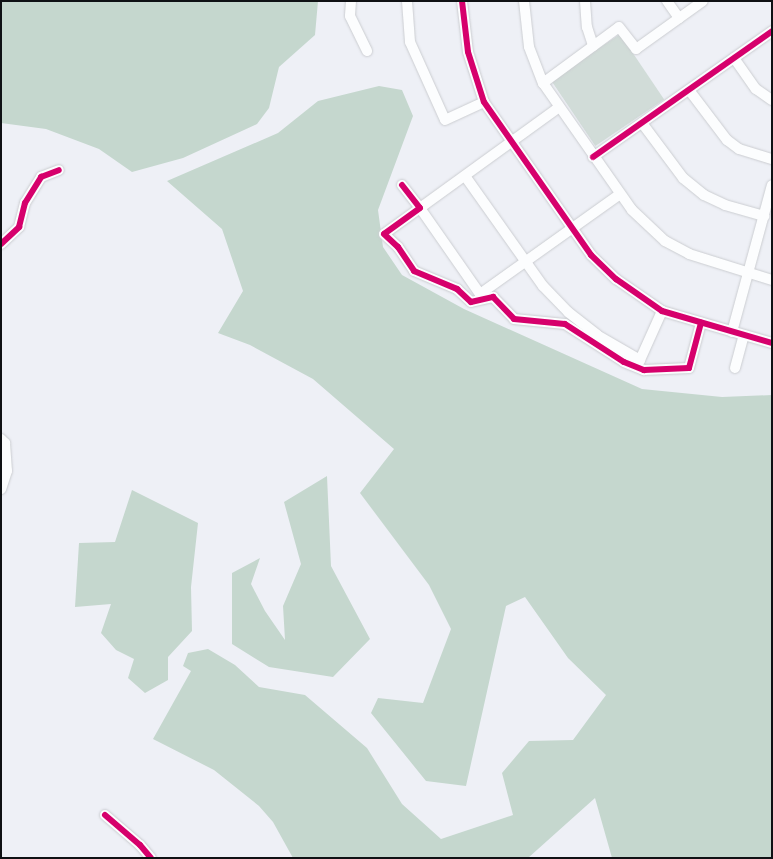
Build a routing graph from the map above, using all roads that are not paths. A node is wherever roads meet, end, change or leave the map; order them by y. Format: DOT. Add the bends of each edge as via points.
graph roads {
  1 [pos="351,1"];
  2 [pos="407,1"];
  3 [pos="462,1"];
  4 [pos="524,1"];
  5 [pos="585,1"];
  6 [pos="666,1"];
  7 [pos="703,1"];
  8 [pos="679,18"];
  9 [pos="772,31"];
  10 [pos="593,46"];
  11 [pos="367,51"];
  12 [pos="734,58"];
  13 [pos="543,83"];
  14 [pos="689,90"];
  15 [pos="772,100"];
  16 [pos="484,102"];
  17 [pos="558,108"];
  18 [pos="642,122"];
  19 [pos="511,143"];
  20 [pos="593,157"];
  21 [pos="772,159"];
  22 [pos="59,170"];
  23 [pos="465,176"];
  24 [pos="402,185"];
  25 [pos="772,185"];
  26 [pos="620,194"];
  27 [pos="420,208"];
  28 [pos="764,216"];
  29 [pos="571,229"];
  30 [pos="1,244"];
  31 [pos="527,262"];
  32 [pos="748,273"];
  33 [pos="772,280"];
  34 [pos="662,311"];
  35 [pos="702,323"];
  36 [pos="732,332"];
  37 [pos="744,335"];
  38 [pos="772,343"];
  39 [pos="734,368"];
  40 [pos="1,439"];
  41 [pos="1,489"];
  42 [pos="105,815"];
  43 [pos="151,858"];
  1 -- 11 [label="street" via="350,16"];
  2 -- 16 [label="street" via="410,42 444,120"];
  3 -- 16 [label="street" via="468,52"];
  4 -- 13 [label="street" via="529,47"];
  5 -- 10 [label="street" via="586,27"];
  6 -- 8 [label="street"];
  7 -- 8 [label="street"];
  8 -- 10 [label="street" via="636,49 619,26"];
  9 -- 12 [label="street"];
  10 -- 13 [label="street"];
  12 -- 14 [label="street"];
  12 -- 15 [label="street" via="756,89"];
  13 -- 17 [label="street"];
  14 -- 18 [label="street"];
  14 -- 21 [label="street" via="727,140 739,150"];
  16 -- 19 [label="street"];
  17 -- 19 [label="street"];
  17 -- 20 [label="street"];
  18 -- 20 [label="street"];
  18 -- 28 [label="street" via="683,178 725,205"];
  19 -- 23 [label="street"];
  19 -- 29 [label="street"];
  20 -- 26 [label="street"];
  22 -- 30 [label="street" via="42,177 25,203 19,227"];
  23 -- 27 [label="street"];
  23 -- 31 [label="street"];
  24 -- 27 [label="street"];
  25 -- 28 [label="street"];
  26 -- 29 [label="street"];
  26 -- 32 [label="street" via="643,222 678,249"];
  27 -- 31 [label="street" via="480,294"];
  27 -- 35 [label="street" via="384,234 398,247 414,271 456,289 471,302 493,296 514,319 565,324 624,362 644,370 689,368"];
  28 -- 32 [label="street"];
  29 -- 31 [label="street"];
  29 -- 34 [label="street" via="616,279"];
  31 -- 34 [label="street" via="543,286 568,312 597,335 640,360"];
  32 -- 33 [label="street"];
  32 -- 36 [label="street"];
  34 -- 35 [label="street"];
  35 -- 36 [label="street"];
  36 -- 37 [label="street"];
  37 -- 38 [label="street"];
  37 -- 39 [label="street"];
  40 -- 41 [label="street" via="5,444 7,471"];
  42 -- 43 [label="street"];
}
